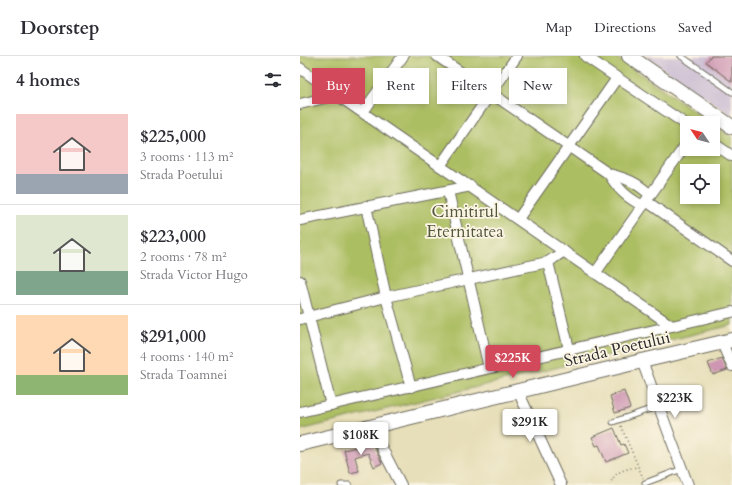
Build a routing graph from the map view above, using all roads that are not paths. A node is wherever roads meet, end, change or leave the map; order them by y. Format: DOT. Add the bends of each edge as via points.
graph roads {
  1 [pos="403,56"];
  2 [pos="437,56"];
  3 [pos="517,56"];
  4 [pos="585,56"];
  5 [pos="629,56"];
  6 [pos="684,57"];
  7 [pos="300,68"];
  8 [pos="454,68"];
  9 [pos="312,77"];
  10 [pos="617,78"];
  11 [pos="501,80"];
  12 [pos="732,92"];
  13 [pos="501,100"];
  14 [pos="312,101"];
  15 [pos="300,104"];
  16 [pos="351,104"];
  17 [pos="485,104"];
  18 [pos="363,112"];
  19 [pos="680,120"];
  20 [pos="732,126"];
  21 [pos="570,147"];
  22 [pos="720,148"];
  23 [pos="680,153"];
  24 [pos="732,156"];
  25 [pos="440,166"];
  26 [pos="609,174"];
  27 [pos="471,186"];
  28 [pos="448,191"];
  29 [pos="646,201"];
  30 [pos="366,206"];
  31 [pos="518,219"];
  32 [pos="300,220"];
  33 [pos="564,250"];
  34 [pos="732,261"];
  35 [pos="548,262"];
  36 [pos="596,272"];
  37 [pos="469,278"];
  38 [pos="300,281"];
  39 [pos="386,297"];
  40 [pos="732,312"];
  41 [pos="305,318"];
  42 [pos="672,326"];
  43 [pos="727,342"];
  44 [pos="569,349"];
  45 [pos="642,361"];
  46 [pos="732,366"];
  47 [pos="489,368"];
  48 [pos="411,387"];
  49 [pos="518,391"];
  50 [pos="331,405"];
  51 [pos="659,406"];
  52 [pos="300,412"];
  53 [pos="613,422"];
  54 [pos="372,426"];
  55 [pos="300,444"];
  56 [pos="682,469"];
  57 [pos="645,483"];
  58 [pos="341,485"];
  59 [pos="349,485"];
  60 [pos="401,485"];
  61 [pos="561,485"];
  62 [pos="688,485"];
  1 -- 18 [label="street"];
  2 -- 8 [label="street"];
  3 -- 11 [label="street"];
  4 -- 10 [label="street"];
  5 -- 20 [label="street"];
  6 -- 12 [label="lane"];
  7 -- 9 [label="street"];
  10 -- 19 [label="street"];
  10 -- 21 [label="street"];
  13 -- 21 [label="street"];
  14 -- 15 [label="street"];
  16 -- 18 [label="street"];
  17 -- 25 [label="street"];
  18 -- 25 [label="street"];
  21 -- 26 [label="street"];
  21 -- 31 [label="street"];
  22 -- 24 [label="street"];
  23 -- 29 [label="street"];
  25 -- 27 [label="street"];
  26 -- 29 [label="street" via="627,197"];
  26 -- 29 [label="street" via="637,184"];
  27 -- 28 [label="street"];
  27 -- 31 [label="street"];
  28 -- 30 [label="street"];
  28 -- 37 [label="street"];
  29 -- 34 [label="street"];
  29 -- 36 [label="street"];
  30 -- 32 [label="street"];
  30 -- 39 [label="street"];
  31 -- 33 [label="street"];
  33 -- 35 [label="street"];
  33 -- 36 [label="street"];
  35 -- 37 [label="street"];
  35 -- 44 [label="street"];
  36 -- 42 [label="street"];
  37 -- 39 [label="street"];
  37 -- 47 [label="street"];
  38 -- 41 [label="street"];
  39 -- 41 [label="street"];
  39 -- 48 [label="street"];
  40 -- 42 [label="street"];
  41 -- 50 [label="street"];
  42 -- 44 [label="street"];
  43 -- 45 [label="street, Strada Poetului"];
  43 -- 46 [label="street"];
  44 -- 47 [label="street"];
  45 -- 49 [label="street, Strada Poetului"];
  45 -- 51 [label="street"];
  47 -- 48 [label="street"];
  48 -- 50 [label="street"];
  49 -- 54 [label="street, Strada Poetului"];
  49 -- 61 [label="street"];
  50 -- 52 [label="street"];
  51 -- 53 [label="lane"];
  51 -- 56 [label="street"];
  54 -- 55 [label="street, Strada Poetului"];
  54 -- 60 [label="street"];
  56 -- 57 [label="lane"];
  56 -- 62 [label="street"];
  58 -- 59 [label="lane"];
}
